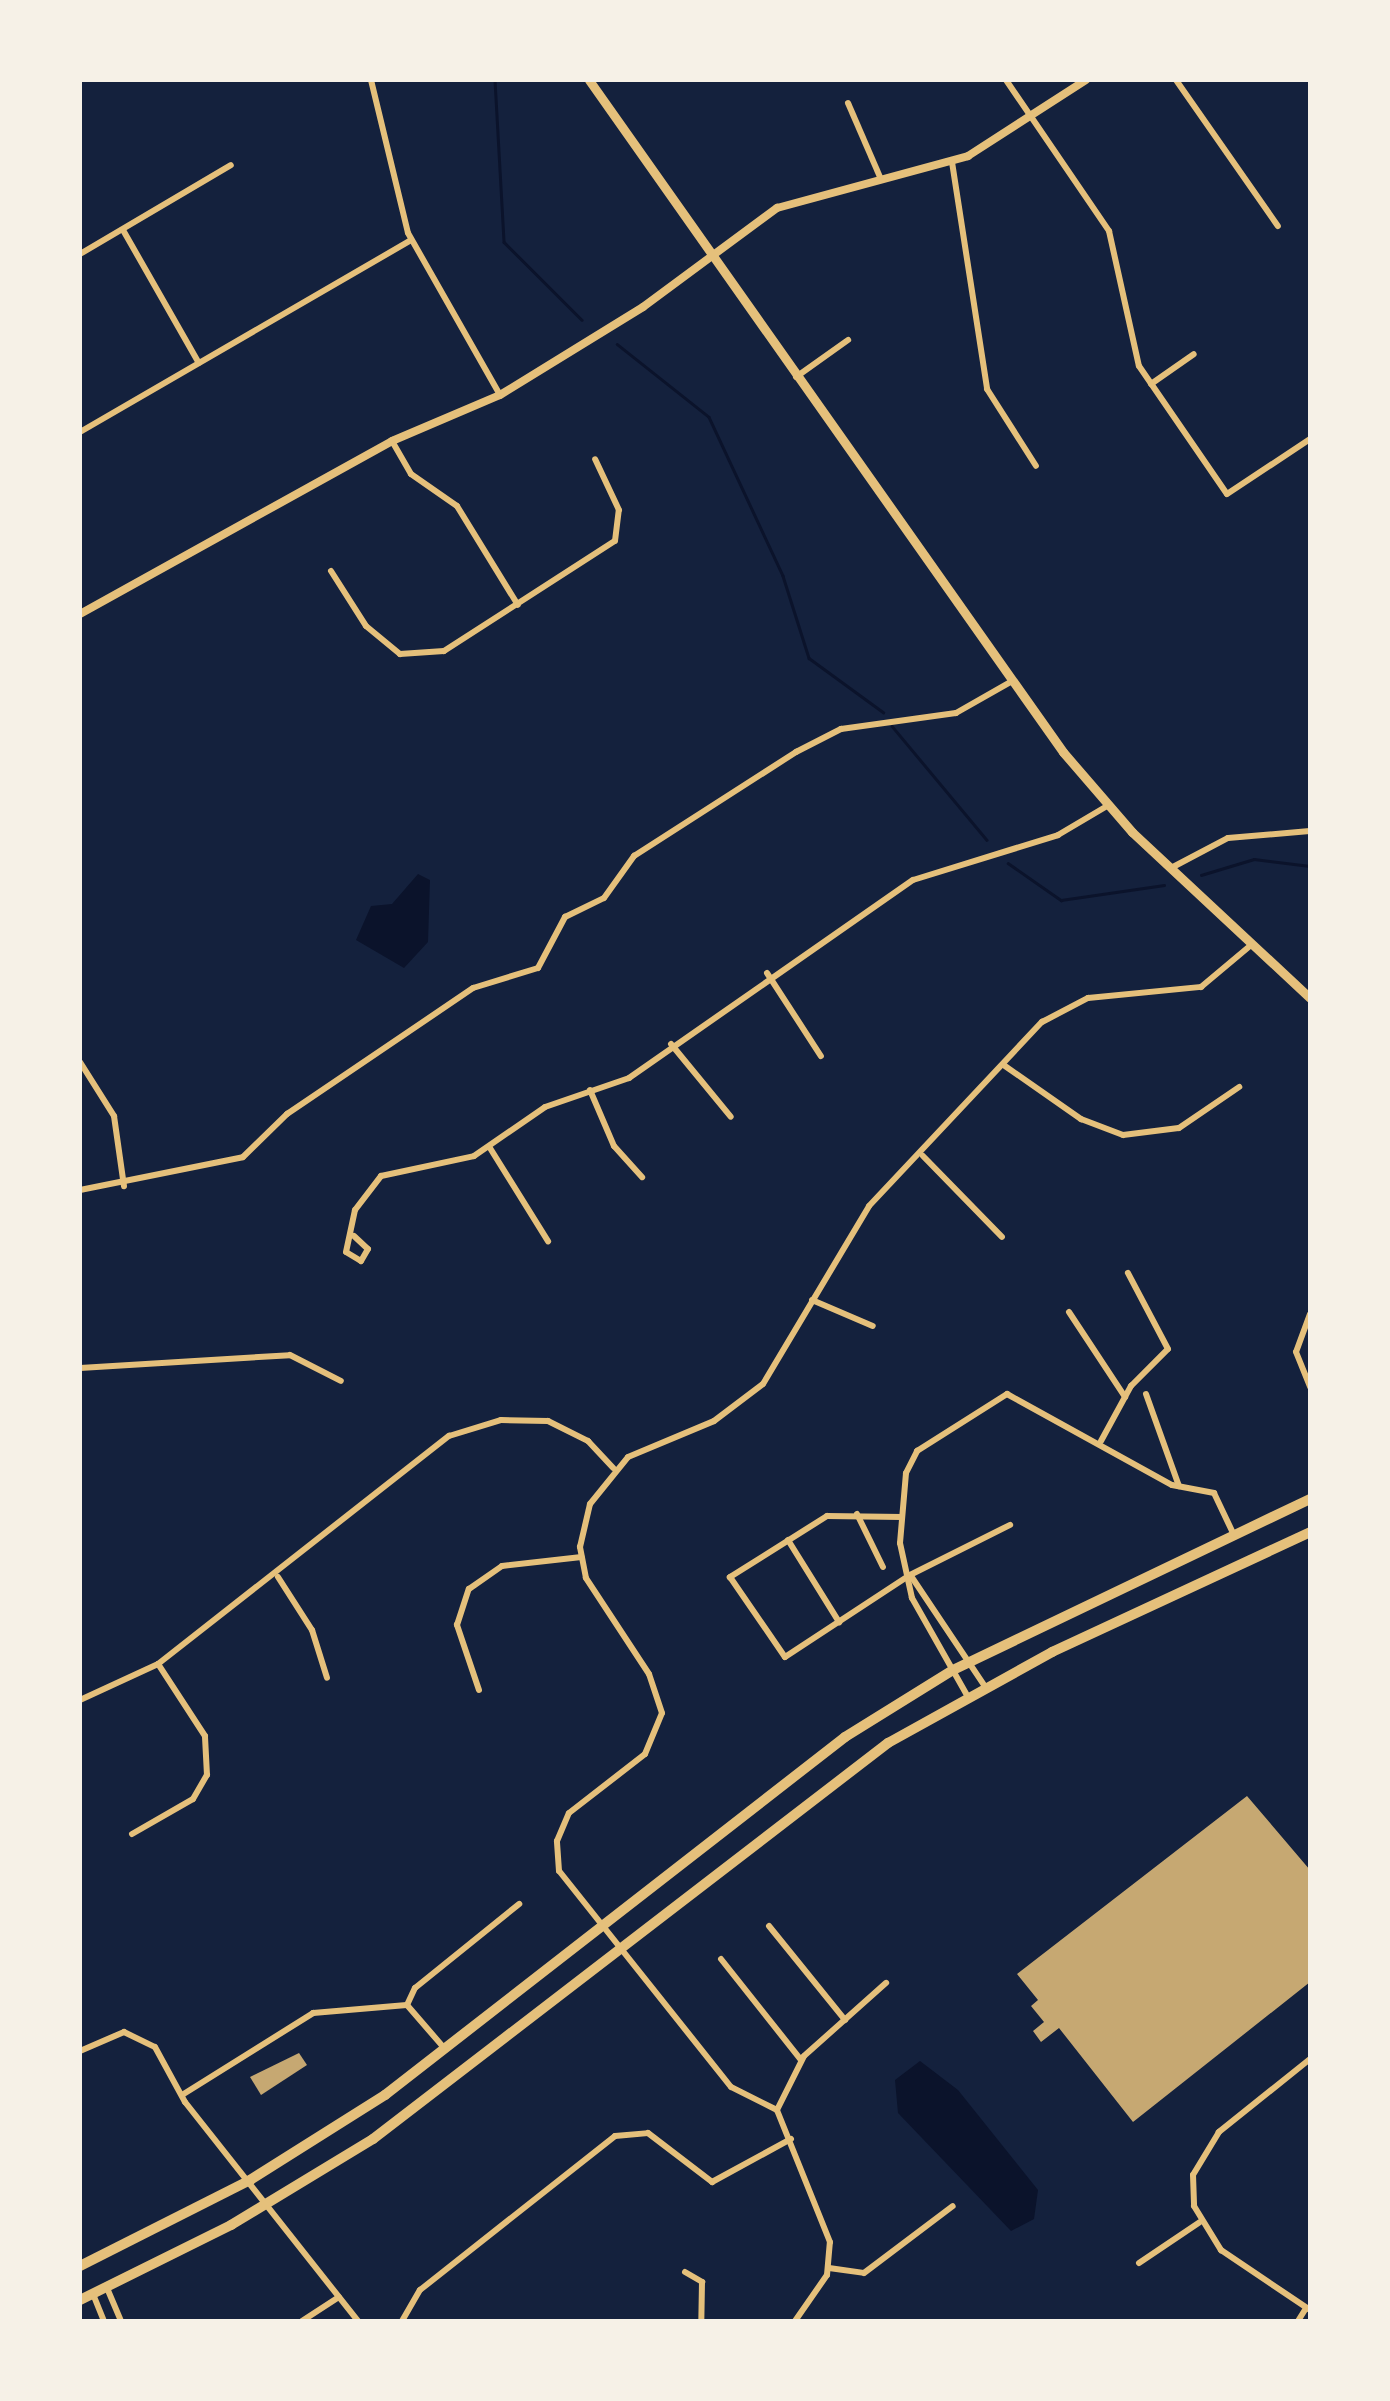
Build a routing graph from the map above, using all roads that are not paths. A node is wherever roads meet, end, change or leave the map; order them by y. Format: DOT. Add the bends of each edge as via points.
graph roads {
  1 [pos="371,80"];
  2 [pos="590,80"];
  3 [pos="1006,80"];
  4 [pos="1086,80"];
  5 [pos="1176,80"];
  6 [pos="848,104"];
  7 [pos="1032,119"];
  8 [pos="952,162"];
  9 [pos="230,165"];
  10 [pos="880,177"];
  11 [pos="1278,226"];
  12 [pos="123,230"];
  13 [pos="410,240"];
  14 [pos="80,254"];
  15 [pos="707,256"];
  16 [pos="848,340"];
  17 [pos="1194,354"];
  18 [pos="198,363"];
  19 [pos="796,378"];
  20 [pos="1151,384"];
  21 [pos="500,395"];
  22 [pos="80,432"];
  23 [pos="1310,439"];
  24 [pos="392,441"];
  25 [pos="595,458"];
  26 [pos="1036,466"];
  27 [pos="331,572"];
  28 [pos="518,605"];
  29 [pos="80,614"];
  30 [pos="1012,681"];
  31 [pos="1107,806"];
  32 [pos="1310,830"];
  33 [pos="1171,868"];
  34 [pos="1252,945"];
  35 [pos="768,974"];
  36 [pos="1310,998"];
  37 [pos="671,1044"];
  38 [pos="821,1056"];
  39 [pos="80,1062"];
  40 [pos="1005,1066"];
  41 [pos="1239,1087"];
  42 [pos="590,1090"];
  43 [pos="731,1117"];
  44 [pos="490,1148"];
  45 [pos="923,1156"];
  46 [pos="642,1178"];
  47 [pos="124,1186"];
  48 [pos="80,1190"];
  49 [pos="354,1236"];
  50 [pos="1002,1238"];
  51 [pos="548,1241"];
  52 [pos="1128,1273"];
  53 [pos="812,1300"];
  54 [pos="1070,1312"];
  55 [pos="1310,1314"];
  56 [pos="873,1326"];
  57 [pos="80,1368"];
  58 [pos="341,1381"];
  59 [pos="1310,1387"];
  60 [pos="1146,1394"];
  61 [pos="1126,1397"];
  62 [pos="1102,1441"];
  63 [pos="614,1468"];
  64 [pos="1179,1487"];
  65 [pos="1310,1499"];
  66 [pos="857,1514"];
  67 [pos="902,1517"];
  68 [pos="1010,1525"];
  69 [pos="1310,1532"];
  70 [pos="1233,1533"];
  71 [pos="788,1540"];
  72 [pos="581,1557"];
  73 [pos="883,1568"];
  74 [pos="910,1575"];
  75 [pos="278,1578"];
  76 [pos="839,1622"];
  77 [pos="971,1662"];
  78 [pos="158,1664"];
  79 [pos="953,1670"];
  80 [pos="327,1678"];
  81 [pos="986,1688"];
  82 [pos="479,1690"];
  83 [pos="968,1697"];
  84 [pos="80,1700"];
  85 [pos="132,1834"];
  86 [pos="519,1904"];
  87 [pos="769,1926"];
  88 [pos="596,1927"];
  89 [pos="614,1950"];
  90 [pos="721,1960"];
  91 [pos="886,1983"];
  92 [pos="407,2006"];
  93 [pos="845,2020"];
  94 [pos="444,2049"];
  95 [pos="80,2051"];
  96 [pos="1310,2059"];
  97 [pos="801,2060"];
  98 [pos="182,2095"];
  99 [pos="777,2110"];
  100 [pos="791,2138"];
  101 [pos="250,2180"];
  102 [pos="268,2204"];
  103 [pos="954,2206"];
  104 [pos="1200,2222"];
  105 [pos="1139,2264"];
  106 [pos="80,2266"];
  107 [pos="829,2268"];
  108 [pos="685,2272"];
  109 [pos="107,2288"];
  110 [pos="93,2294"];
  111 [pos="339,2297"];
  112 [pos="80,2300"];
  113 [pos="1308,2309"];
  114 [pos="104,2321"];
  115 [pos="121,2321"];
  116 [pos="302,2321"];
  117 [pos="358,2321"];
  118 [pos="402,2321"];
  119 [pos="701,2321"];
  120 [pos="795,2321"];
  121 [pos="1298,2321"];
  1 -- 13 [label="street"];
  2 -- 15 [label="main road"];
  3 -- 7 [label="street"];
  4 -- 7 [label="street"];
  5 -- 11 [label="street"];
  6 -- 10 [label="street"];
  7 -- 8 [label="street"];
  7 -- 20 [label="street" via="1116,246 1129,333"];
  8 -- 10 [label="street"];
  8 -- 26 [label="street" via="987,389"];
  9 -- 12 [label="street"];
  10 -- 15 [label="street" via="802,196"];
  12 -- 14 [label="street"];
  12 -- 18 [label="street"];
  13 -- 18 [label="street"];
  13 -- 21 [label="street"];
  15 -- 19 [label="main road"];
  15 -- 21 [label="street"];
  16 -- 19 [label="street"];
  17 -- 20 [label="street"];
  18 -- 22 [label="street"];
  19 -- 30 [label="main road"];
  20 -- 23 [label="street" via="1230,495"];
  21 -- 24 [label="street"];
  24 -- 28 [label="street" via="411,474 457,506"];
  24 -- 29 [label="street"];
  25 -- 28 [label="street" via="619,510 615,541"];
  27 -- 28 [label="street" via="366,626 418,658"];
  30 -- 31 [label="main road"];
  30 -- 47 [label="street" via="956,713 923,711 815,741 634,856 604,898 565,916 538,968 473,988 287,1114 244,1157"];
  31 -- 33 [label="main road"];
  31 -- 35 [label="street" via="1058,835 912,880 843,933"];
  32 -- 33 [label="street" via="1228,838"];
  33 -- 34 [label="main road"];
  34 -- 36 [label="main road"];
  34 -- 40 [label="street" via="1201,986 1073,1003 1042,1022"];
  35 -- 37 [label="street"];
  35 -- 38 [label="street"];
  37 -- 42 [label="street" via="629,1078"];
  37 -- 43 [label="street"];
  39 -- 47 [label="street" via="114,1116"];
  40 -- 41 [label="street" via="1081,1118 1123,1135 1178,1128"];
  40 -- 45 [label="street"];
  42 -- 44 [label="street" via="545,1107"];
  42 -- 46 [label="street" via="614,1146"];
  44 -- 49 [label="street" via="382,1176 361,1197"];
  44 -- 51 [label="street"];
  45 -- 50 [label="street"];
  45 -- 53 [label="street" via="861,1218"];
  47 -- 48 [label="street"];
  52 -- 61 [label="street" via="1168,1349"];
  53 -- 56 [label="street"];
  53 -- 63 [label="street" via="754,1392"];
  54 -- 61 [label="street"];
  55 -- 59 [label="street" via="1296,1352"];
  57 -- 58 [label="street" via="290,1355"];
  60 -- 64 [label="street"];
  61 -- 62 [label="street"];
  62 -- 64 [label="street"];
  62 -- 67 [label="street" via="1006,1394 912,1456"];
  63 -- 72 [label="street" via="590,1504"];
  63 -- 75 [label="street" via="588,1441 548,1421 464,1430 400,1467"];
  64 -- 70 [label="street" via="1214,1493"];
  65 -- 70 [label="main road"];
  66 -- 67 [label="street"];
  66 -- 71 [label="street" via="826,1516"];
  66 -- 73 [label="street"];
  67 -- 74 [label="street"];
  68 -- 74 [label="street"];
  69 -- 81 [label="main road"];
  70 -- 77 [label="main road"];
  71 -- 76 [label="street"];
  71 -- 76 [label="street" via="730,1577 785,1657"];
  72 -- 82 [label="street" via="502,1566 468,1589 457,1625"];
  72 -- 88 [label="street" via="594,1597 650,1674 662,1713 645,1754 577,1803 556,1841 564,1884"];
  74 -- 76 [label="street"];
  74 -- 77 [label="street"];
  74 -- 79 [label="street" via="912,1598"];
  75 -- 78 [label="street"];
  75 -- 80 [label="street" via="312,1630"];
  77 -- 79 [label="main road"];
  77 -- 81 [label="street"];
  78 -- 84 [label="street"];
  78 -- 85 [label="street" via="205,1736 208,1775 193,1798"];
  79 -- 83 [label="street"];
  79 -- 88 [label="main road" via="746,1807"];
  81 -- 83 [label="main road"];
  83 -- 89 [label="main road" via="833,1780"];
  86 -- 92 [label="street" via="415,1988"];
  87 -- 93 [label="street"];
  88 -- 89 [label="street"];
  88 -- 94 [label="main road"];
  89 -- 99 [label="street" via="731,2088"];
  89 -- 102 [label="main road" via="471,2069"];
  90 -- 97 [label="street"];
  91 -- 93 [label="street"];
  92 -- 94 [label="street"];
  92 -- 98 [label="street" via="313,2013"];
  93 -- 97 [label="street"];
  94 -- 101 [label="main road"];
  95 -- 98 [label="street" via="124,2032 148,2041"];
  96 -- 104 [label="street" via="1205,2146 1193,2175"];
  97 -- 99 [label="street"];
  98 -- 101 [label="street"];
  99 -- 100 [label="street"];
  100 -- 107 [label="street" via="827,2231"];
  100 -- 118 [label="street" via="712,2182 648,2133 615,2136 420,2290"];
  101 -- 102 [label="street"];
  101 -- 106 [label="main road"];
  102 -- 109 [label="main road"];
  102 -- 111 [label="street"];
  103 -- 107 [label="street" via="864,2272"];
  104 -- 105 [label="street"];
  104 -- 113 [label="street" via="1220,2250"];
  107 -- 120 [label="street"];
  108 -- 119 [label="street" via="702,2282"];
  109 -- 110 [label="main road"];
  109 -- 115 [label="street"];
  110 -- 112 [label="main road"];
  110 -- 114 [label="street"];
  111 -- 116 [label="street"];
  111 -- 117 [label="street"];
  113 -- 121 [label="street"];
}
